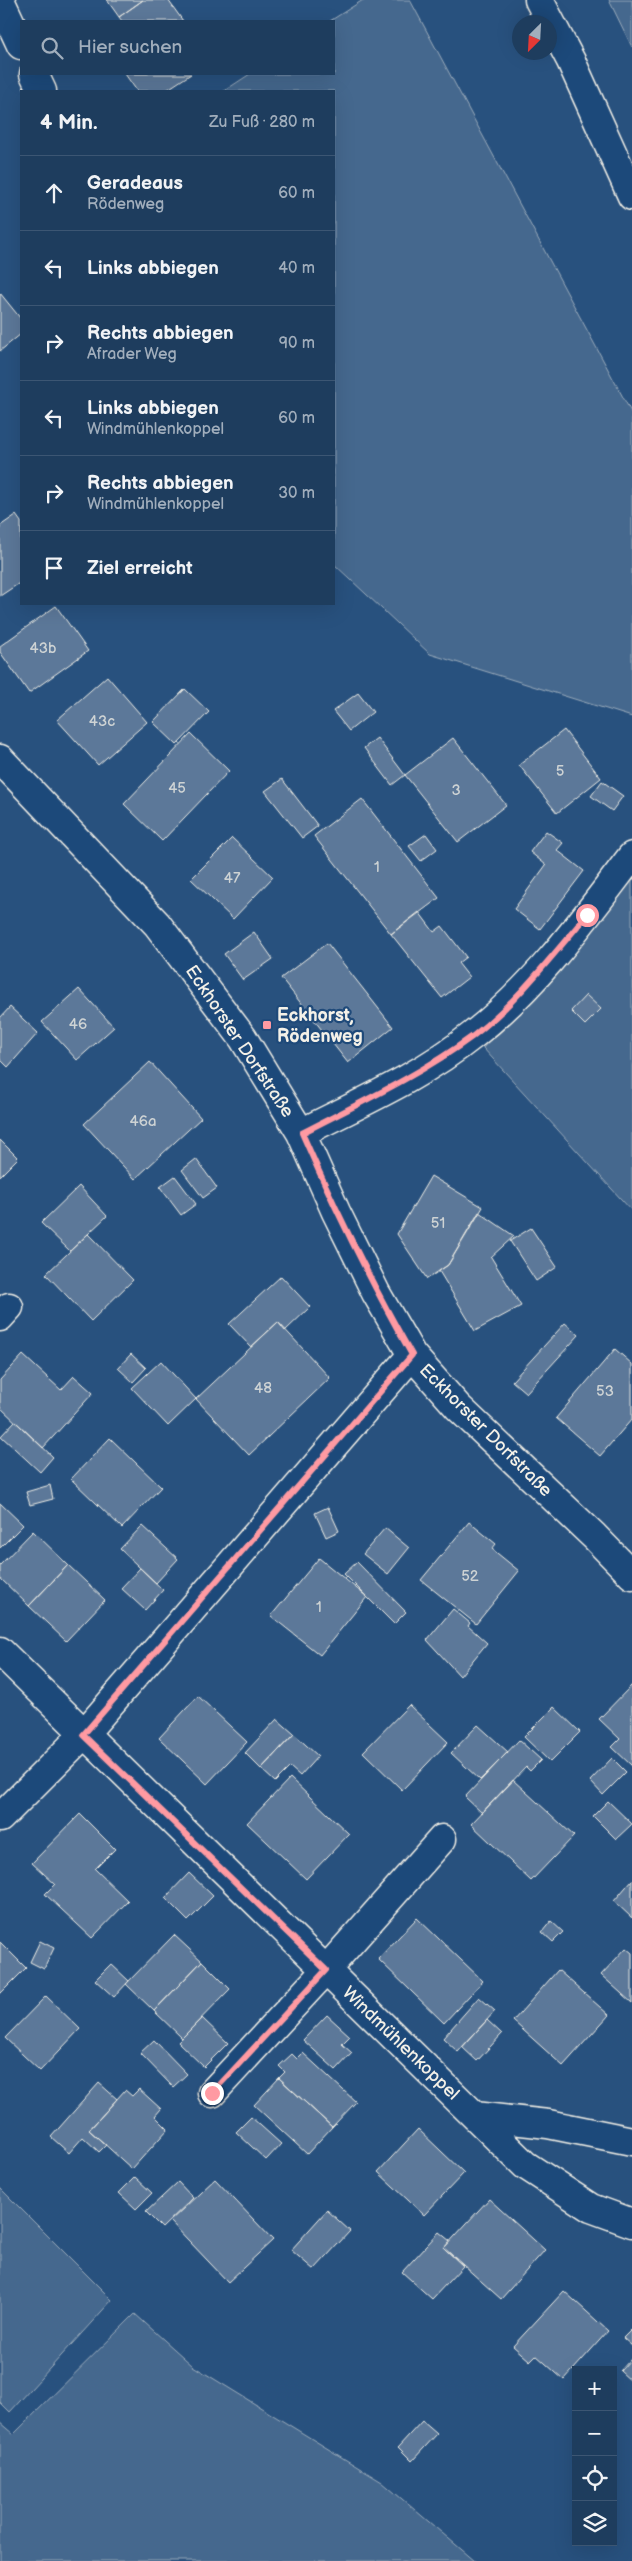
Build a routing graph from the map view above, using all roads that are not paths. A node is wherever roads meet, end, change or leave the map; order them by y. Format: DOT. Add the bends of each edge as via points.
graph roads {
  1 [pos="0,0"];
  2 [pos="539,0"];
  3 [pos="20,44"];
  4 [pos="34,75"];
  5 [pos="42,90"];
  6 [pos="632,196"];
  7 [pos="0,759"];
  8 [pos="632,856"];
  9 [pos="302,1133"];
  10 [pos="412,1355"];
  11 [pos="632,1576"];
  12 [pos="0,1651"];
  13 [pos="83,1735"];
  14 [pos="0,1818"];
  15 [pos="442,1839"];
  16 [pos="326,1970"];
  17 [pos="212,2093"];
  18 [pos="475,2116"];
  19 [pos="632,2141"];
  20 [pos="632,2223"];
  1 -- 3 [label="street"];
  2 -- 6 [label="street" via="571,61"];
  4 -- 5 [label="street"];
  7 -- 9 [label="street, Eckhorster Dorfstraße" via="157,924 242,1038"];
  8 -- 9 [label="street" via="528,985 473,1035 413,1075"];
  9 -- 10 [label="street, Eckhorster Dorfstraße" via="376,1293"];
  10 -- 11 [label="street, Eckhorster Dorfstraße" via="458,1408"];
  10 -- 13 [label="street"];
  12 -- 13 [label="street, Windmühlenkoppel"];
  13 -- 14 [label="street"];
  13 -- 16 [label="street, Windmühlenkoppel"];
  15 -- 16 [label="street"];
  16 -- 17 [label="street"];
  16 -- 18 [label="street, Windmühlenkoppel"];
  18 -- 19 [label="street" via="548,2124"];
  18 -- 20 [label="street, Windmühlenkoppel" via="525,2165 591,2208"];
}
